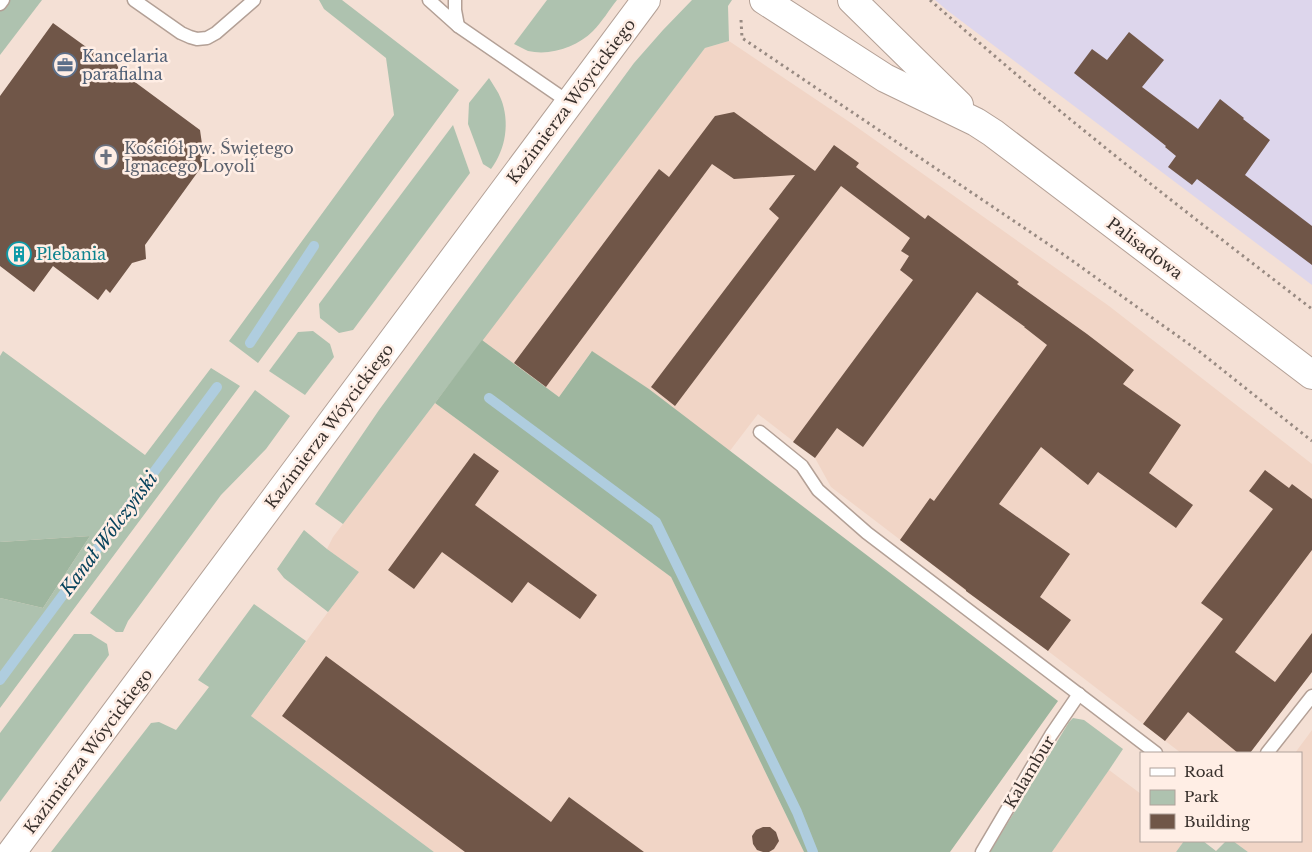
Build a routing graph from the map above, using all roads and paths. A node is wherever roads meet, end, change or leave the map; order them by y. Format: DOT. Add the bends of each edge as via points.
graph roads {
  1 [pos="3,0"];
  2 [pos="134,0"];
  3 [pos="254,0"];
  4 [pos="429,0"];
  5 [pos="455,0"];
  6 [pos="646,0"];
  7 [pos="764,0"];
  8 [pos="852,0"];
  9 [pos="930,0"];
  10 [pos="0,4"];
  11 [pos="741,19"];
  12 [pos="458,26"];
  13 [pos="570,104"];
  14 [pos="976,122"];
  15 [pos="1312,309"];
  16 [pos="1312,376"];
  17 [pos="760,432"];
  18 [pos="1312,441"];
  19 [pos="1079,694"];
  20 [pos="1312,696"];
  21 [pos="1155,752"];
  22 [pos="1268,752"];
  23 [pos="12,852"];
  24 [pos="982,852"];
  1 -- 10 [label="lane"];
  2 -- 3 [label="lane" via="197,39 207,38 216,32"];
  4 -- 12 [label="lane"];
  5 -- 12 [label="lane"];
  6 -- 13 [label="street, Kazimierza Wóycickiego"];
  7 -- 14 [label="street, Palisadowa" via="885,78"];
  8 -- 14 [label="street, Palisadowa"];
  9 -- 15 [label="path" via="1109,150"];
  11 -- 18 [label="path" via="742,38 1060,252 1200,352"];
  12 -- 13 [label="lane"];
  13 -- 23 [label="street, Kazimierza Wóycickiego"];
  14 -- 16 [label="street, Palisadowa"];
  17 -- 19 [label="lane" via="802,466 818,490 867,533"];
  19 -- 21 [label="lane"];
  19 -- 24 [label="lane, Kalambur"];
  20 -- 22 [label="lane"];
}
